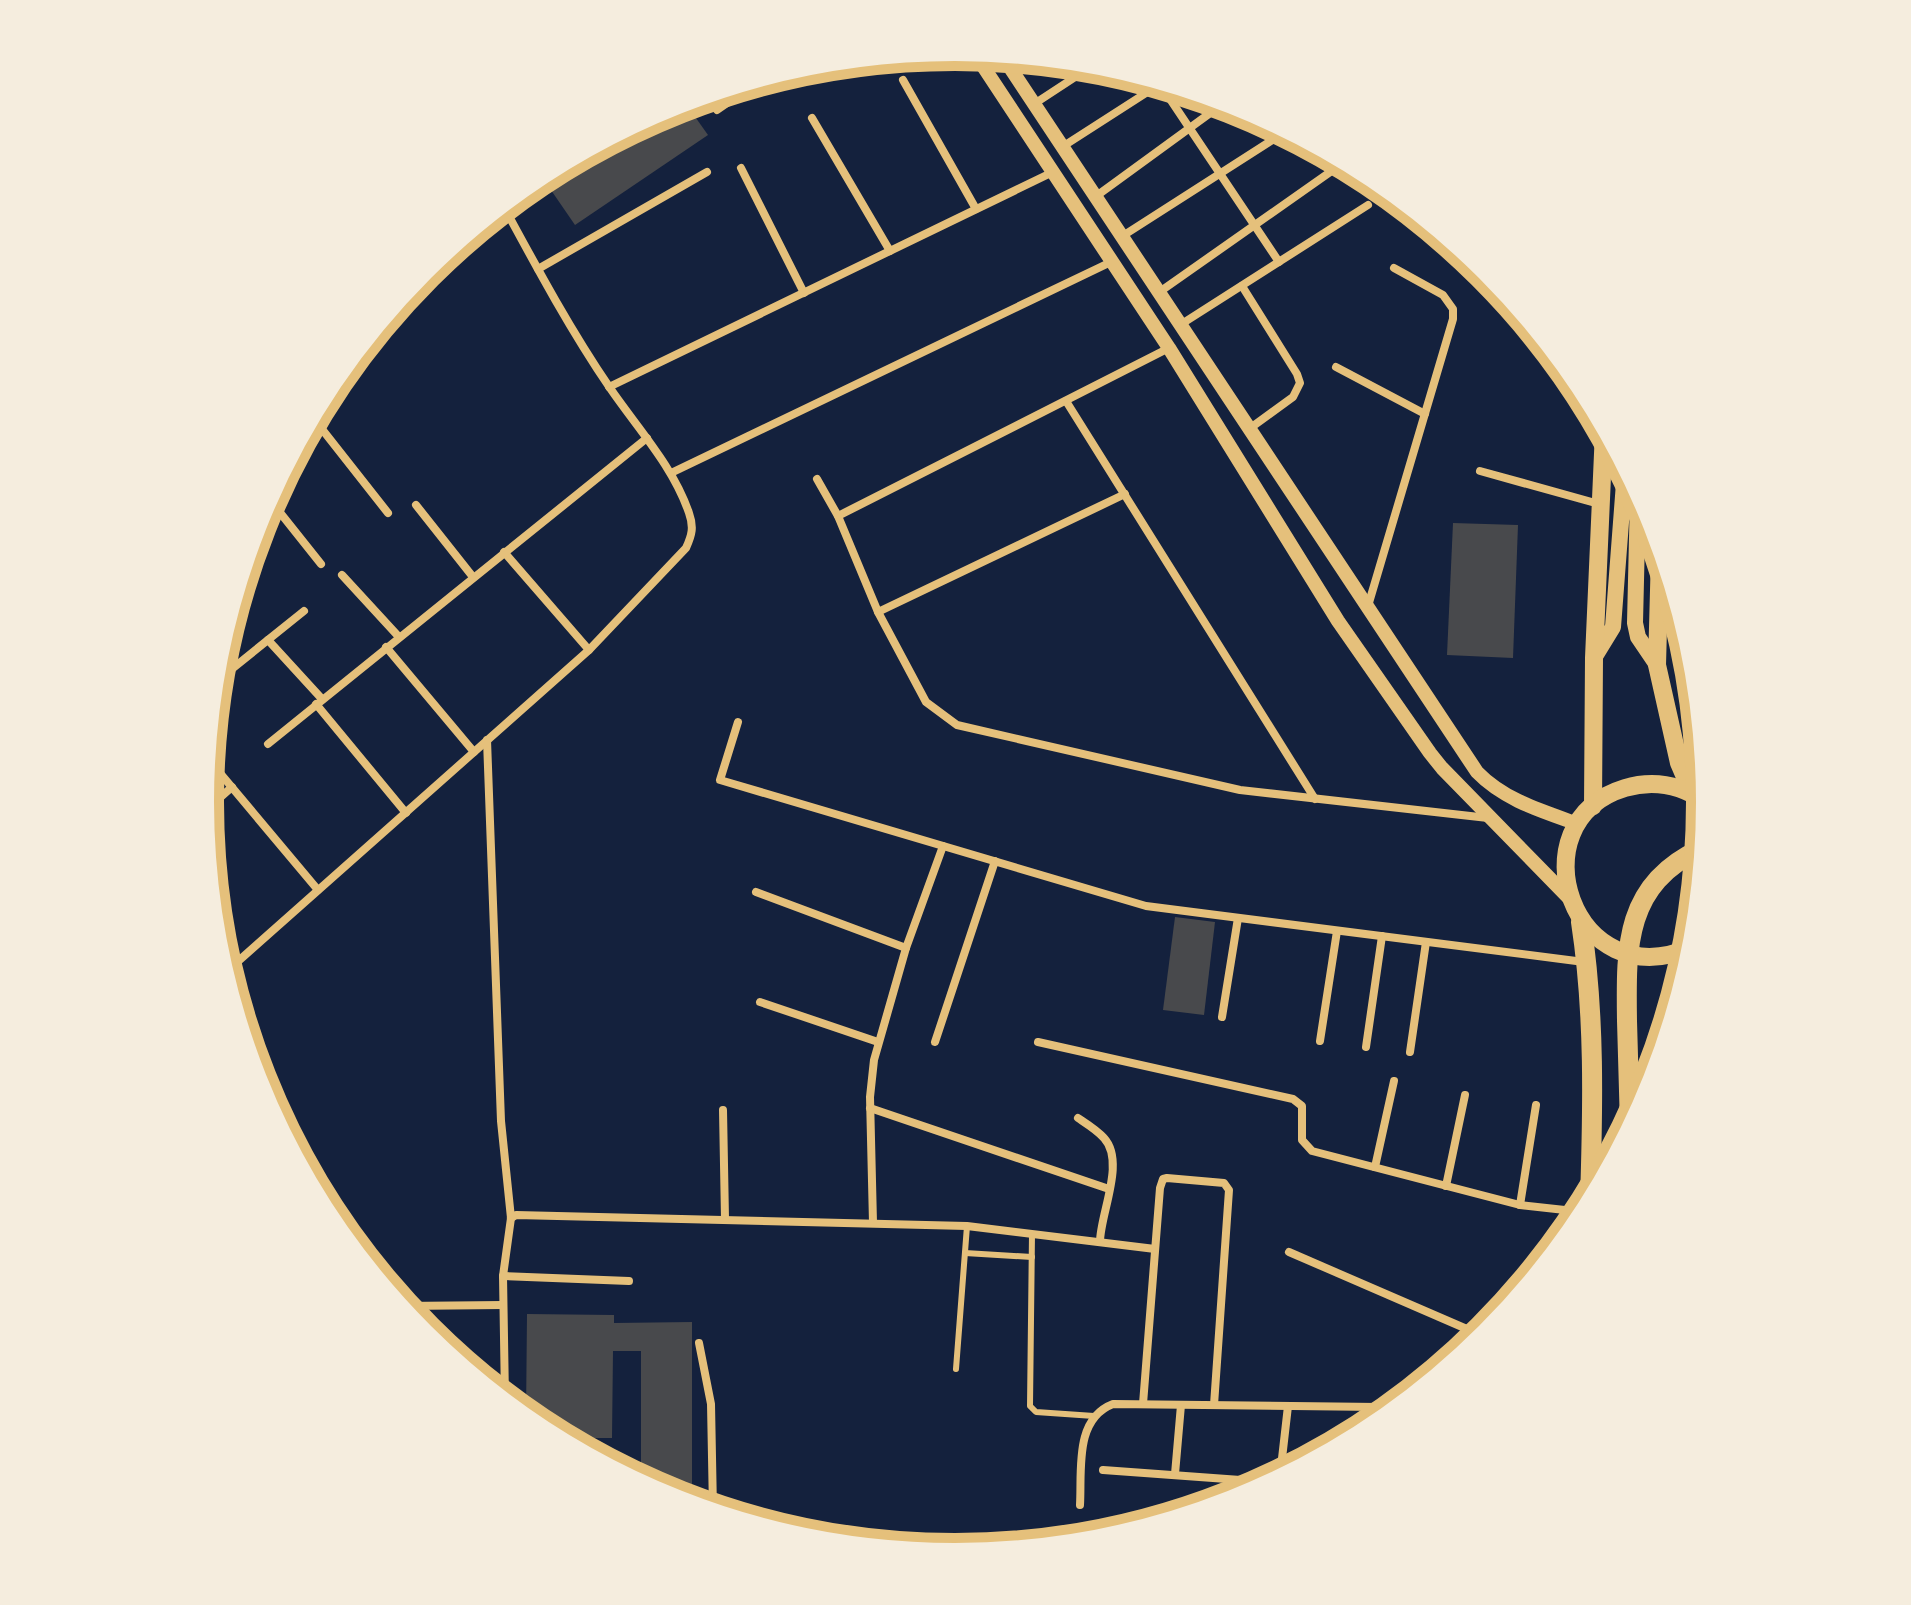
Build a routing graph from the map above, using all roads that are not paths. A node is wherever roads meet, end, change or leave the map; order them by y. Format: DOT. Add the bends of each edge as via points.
graph roads {
  1 [pos="984,67"];
  2 [pos="1012,69"];
  3 [pos="1076,76"];
  4 [pos="903,80"];
  5 [pos="1148,92"];
  6 [pos="1169,98"];
  7 [pos="728,102"];
  8 [pos="1034,104"];
  9 [pos="717,110"];
  10 [pos="1212,112"];
  11 [pos="812,118"];
  12 [pos="1190,129"];
  13 [pos="1274,139"];
  14 [pos="1062,147"];
  15 [pos="741,168"];
  16 [pos="1333,170"];
  17 [pos="707,172"];
  18 [pos="1053,172"];
  19 [pos="1220,174"];
  20 [pos="1095,197"];
  21 [pos="1368,205"];
  22 [pos="976,209"];
  23 [pos="509,216"];
  24 [pos="1254,225"];
  25 [pos="1121,237"];
  26 [pos="890,251"];
  27 [pos="1111,262"];
  28 [pos="1279,262"];
  29 [pos="1394,268"];
  30 [pos="538,269"];
  31 [pos="1242,286"];
  32 [pos="804,293"];
  33 [pos="1158,293"];
  34 [pos="1179,326"];
  35 [pos="1169,348"];
  36 [pos="1336,367"];
  37 [pos="609,387"];
  38 [pos="1066,401"];
  39 [pos="1425,414"];
  40 [pos="321,428"];
  41 [pos="1249,429"];
  42 [pos="647,438"];
  43 [pos="1603,452"];
  44 [pos="1480,471"];
  45 [pos="671,473"];
  46 [pos="817,479"];
  47 [pos="1623,493"];
  48 [pos="1125,494"];
  49 [pos="1600,504"];
  50 [pos="416,505"];
  51 [pos="279,512"];
  52 [pos="388,513"];
  53 [pos="838,516"];
  54 [pos="1637,525"];
  55 [pos="504,552"];
  56 [pos="321,564"];
  57 [pos="342,575"];
  58 [pos="473,577"];
  59 [pos="1659,586"];
  60 [pos="1367,608"];
  61 [pos="304,611"];
  62 [pos="878,612"];
  63 [pos="399,637"];
  64 [pos="268,640"];
  65 [pos="386,647"];
  66 [pos="589,650"];
  67 [pos="1594,658"];
  68 [pos="1657,665"];
  69 [pos="231,670"];
  70 [pos="319,702"];
  71 [pos="738,722"];
  72 [pos="487,740"];
  73 [pos="268,744"];
  74 [pos="474,752"];
  75 [pos="220,773"];
  76 [pos="1691,785"];
  77 [pos="232,787"];
  78 [pos="1692,794"];
  79 [pos="219,798"];
  80 [pos="1315,799"];
  81 [pos="1593,806"];
  82 [pos="406,813"];
  83 [pos="1491,818"];
  84 [pos="1578,824"];
  85 [pos="943,846"];
  86 [pos="1690,854"];
  87 [pos="995,861"];
  88 [pos="318,890"];
  89 [pos="756,892"];
  90 [pos="1568,897"];
  91 [pos="1238,918"];
  92 [pos="1581,922"];
  93 [pos="1337,931"];
  94 [pos="1382,936"];
  95 [pos="1426,942"];
  96 [pos="906,948"];
  97 [pos="1676,954"];
  98 [pos="237,962"];
  99 [pos="1587,962"];
  100 [pos="760,1002"];
  101 [pos="1222,1017"];
  102 [pos="1320,1041"];
  103 [pos="878,1042"];
  104 [pos="935,1042"];
  105 [pos="1038,1042"];
  106 [pos="1366,1047"];
  107 [pos="1410,1052"];
  108 [pos="1394,1081"];
  109 [pos="1465,1095"];
  110 [pos="1629,1099"];
  111 [pos="1536,1105"];
  112 [pos="870,1108"];
  113 [pos="723,1110"];
  114 [pos="1078,1118"];
  115 [pos="1375,1167"];
  116 [pos="1591,1175"];
  117 [pos="1446,1186"];
  118 [pos="1109,1189"];
  119 [pos="1520,1205"];
  120 [pos="1569,1210"];
  121 [pos="511,1218"];
  122 [pos="725,1219"];
  123 [pos="873,1223"];
  124 [pos="967,1226"];
  125 [pos="1032,1234"];
  126 [pos="1100,1242"];
  127 [pos="1155,1249"];
  128 [pos="1289,1252"];
  129 [pos="965,1253"];
  130 [pos="1032,1257"];
  131 [pos="503,1276"];
  132 [pos="629,1281"];
  133 [pos="503,1305"];
  134 [pos="419,1306"];
  135 [pos="1469,1330"];
  136 [pos="699,1343"];
  137 [pos="956,1369"];
  138 [pos="505,1385"];
  139 [pos="1143,1404"];
  140 [pos="1181,1405"];
  141 [pos="1214,1405"];
  142 [pos="1288,1406"];
  143 [pos="1376,1407"];
  144 [pos="1094,1416"];
  145 [pos="1282,1463"];
  146 [pos="1103,1470"];
  147 [pos="1175,1474"];
  148 [pos="1244,1480"];
  149 [pos="713,1498"];
  150 [pos="1080,1505"];
  1 -- 18 [label="street"];
  2 -- 8 [label="street"];
  3 -- 8 [label="street"];
  4 -- 22 [label="street"];
  5 -- 14 [label="street"];
  6 -- 12 [label="street"];
  7 -- 9 [label="street"];
  8 -- 14 [label="street"];
  10 -- 12 [label="street"];
  11 -- 26 [label="street"];
  12 -- 19 [label="street"];
  12 -- 20 [label="street"];
  13 -- 19 [label="street"];
  14 -- 20 [label="street"];
  15 -- 32 [label="street"];
  16 -- 24 [label="street"];
  17 -- 30 [label="street"];
  18 -- 22 [label="street"];
  18 -- 27 [label="street"];
  19 -- 24 [label="street"];
  19 -- 25 [label="street"];
  20 -- 25 [label="street"];
  21 -- 28 [label="street"];
  22 -- 26 [label="street"];
  23 -- 30 [label="street"];
  24 -- 28 [label="street"];
  24 -- 33 [label="street"];
  25 -- 33 [label="street"];
  26 -- 32 [label="street"];
  27 -- 35 [label="street"];
  27 -- 45 [label="street"];
  28 -- 31 [label="street"];
  29 -- 39 [label="street" via="1443,295 1453,309"];
  30 -- 37 [label="street"];
  31 -- 34 [label="street"];
  31 -- 41 [label="street" via="1300,383 1293,397"];
  32 -- 37 [label="street"];
  33 -- 34 [label="street"];
  34 -- 41 [label="street"];
  35 -- 38 [label="street"];
  35 -- 83 [label="street" via="1338,621 1436,761"];
  36 -- 39 [label="street"];
  37 -- 42 [label="street"];
  38 -- 48 [label="street"];
  38 -- 53 [label="street"];
  39 -- 60 [label="street"];
  40 -- 52 [label="street"];
  41 -- 60 [label="street"];
  42 -- 45 [label="street"];
  42 -- 55 [label="street"];
  43 -- 49 [label="main road"];
  44 -- 49 [label="street"];
  45 -- 66 [label="street" via="693,533 686,548"];
  46 -- 53 [label="street"];
  47 -- 67 [label="main road" via="1613,627"];
  48 -- 62 [label="street"];
  48 -- 80 [label="street"];
  49 -- 67 [label="main road"];
  50 -- 58 [label="street"];
  51 -- 56 [label="street"];
  53 -- 62 [label="street"];
  54 -- 68 [label="main road" via="1635,623"];
  55 -- 58 [label="street"];
  55 -- 66 [label="street"];
  57 -- 63 [label="street"];
  58 -- 63 [label="street"];
  59 -- 68 [label="main road"];
  60 -- 84 [label="street" via="1489,785"];
  61 -- 64 [label="street"];
  62 -- 80 [label="street" via="926,702 957,725 1222,786"];
  63 -- 65 [label="street"];
  64 -- 69 [label="street"];
  64 -- 70 [label="street"];
  65 -- 70 [label="street"];
  65 -- 74 [label="street"];
  66 -- 72 [label="street"];
  67 -- 81 [label="main road"];
  68 -- 76 [label="main road" via="1679,763"];
  70 -- 73 [label="street"];
  70 -- 82 [label="street"];
  71 -- 85 [label="street" via="720,780"];
  72 -- 74 [label="street"];
  72 -- 121 [label="street" via="501,1121"];
  74 -- 82 [label="street"];
  75 -- 77 [label="street"];
  77 -- 79 [label="street"];
  77 -- 88 [label="street"];
  78 -- 81 [label="main road" via="1666,784 1640,784 1615,791"];
  80 -- 83 [label="street"];
  81 -- 84 [label="main road"];
  82 -- 88 [label="street"];
  83 -- 90 [label="street"];
  84 -- 90 [label="main road" via="1568,847"];
  85 -- 87 [label="street"];
  85 -- 96 [label="street"];
  86 -- 110 [label="highway" via="1665,872 1642,901 1631,927 1626,971"];
  87 -- 91 [label="street" via="1146,906"];
  87 -- 104 [label="street"];
  88 -- 98 [label="street"];
  89 -- 96 [label="street"];
  90 -- 92 [label="main road"];
  91 -- 93 [label="street"];
  91 -- 101 [label="street"];
  92 -- 97 [label="main road" via="1620,952 1645,958"];
  92 -- 99 [label="highway"];
  93 -- 94 [label="street"];
  93 -- 102 [label="street"];
  94 -- 95 [label="street"];
  94 -- 106 [label="street"];
  95 -- 99 [label="street"];
  95 -- 107 [label="street"];
  96 -- 103 [label="street"];
  99 -- 116 [label="highway"];
  100 -- 103 [label="street"];
  103 -- 112 [label="street"];
  105 -- 115 [label="street" via="1293,1099 1302,1106 1302,1140 1312,1151"];
  108 -- 115 [label="street"];
  109 -- 117 [label="street"];
  111 -- 119 [label="street"];
  112 -- 118 [label="street"];
  112 -- 123 [label="street"];
  113 -- 122 [label="street"];
  114 -- 118 [label="street" via="1110,1147"];
  115 -- 117 [label="street"];
  117 -- 119 [label="street"];
  118 -- 126 [label="street"];
  119 -- 120 [label="street"];
  121 -- 122 [label="street"];
  121 -- 131 [label="street"];
  122 -- 123 [label="street"];
  123 -- 124 [label="street"];
  124 -- 125 [label="street"];
  124 -- 129 [label="lane"];
  125 -- 126 [label="street"];
  125 -- 130 [label="lane"];
  126 -- 127 [label="street"];
  127 -- 139 [label="street"];
  127 -- 141 [label="street" via="1163,1179 1228,1187"];
  128 -- 135 [label="street"];
  129 -- 130 [label="lane"];
  129 -- 137 [label="lane"];
  130 -- 144 [label="lane" via="1030,1406 1036,1412"];
  131 -- 132 [label="street"];
  131 -- 133 [label="street"];
  133 -- 134 [label="street"];
  133 -- 138 [label="street"];
  136 -- 149 [label="street" via="711,1404"];
  139 -- 140 [label="street"];
  139 -- 144 [label="street" via="1113,1404"];
  140 -- 141 [label="street"];
  140 -- 147 [label="street"];
  141 -- 142 [label="street"];
  142 -- 143 [label="street"];
  142 -- 145 [label="street"];
  144 -- 150 [label="street" via="1084,1441"];
  146 -- 147 [label="street"];
  147 -- 148 [label="street"];
}
